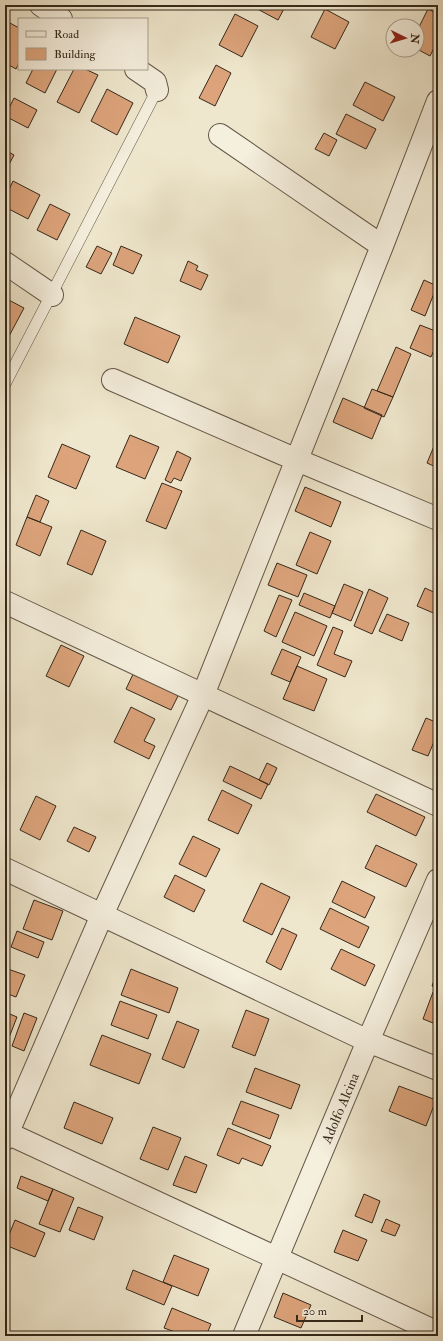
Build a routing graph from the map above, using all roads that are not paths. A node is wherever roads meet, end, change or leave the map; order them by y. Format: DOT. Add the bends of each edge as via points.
graph roads {
  1 [pos="41,5"];
  2 [pos="60,18"];
  3 [pos="137,70"];
  4 [pos="157,90"];
  5 [pos="438,101"];
  6 [pos="220,135"];
  7 [pos="382,246"];
  8 [pos="5,263"];
  9 [pos="52,295"];
  10 [pos="113,380"];
  11 [pos="5,384"];
  12 [pos="297,460"];
  13 [pos="438,518"];
  14 [pos="5,602"];
  15 [pos="203,695"];
  16 [pos="438,805"];
  17 [pos="5,869"];
  18 [pos="438,880"];
  19 [pos="102,915"];
  20 [pos="368,1041"];
  21 [pos="438,1069"];
  22 [pos="6,1135"];
  23 [pos="277,1259"];
  24 [pos="438,1333"];
  25 [pos="244,1336"];
  1 -- 2 [label="street"];
  3 -- 4 [label="street" via="155,82"];
  4 -- 9 [label="lane"];
  5 -- 7 [label="street"];
  6 -- 7 [label="street"];
  7 -- 12 [label="street"];
  8 -- 9 [label="street"];
  9 -- 11 [label="lane"];
  10 -- 12 [label="street"];
  12 -- 13 [label="street"];
  12 -- 15 [label="street"];
  14 -- 15 [label="street"];
  15 -- 16 [label="street"];
  15 -- 19 [label="street"];
  17 -- 19 [label="street"];
  18 -- 20 [label="street, Adolfo Alcina"];
  19 -- 20 [label="street"];
  19 -- 22 [label="street"];
  20 -- 21 [label="street"];
  20 -- 23 [label="street, Adolfo Alcina"];
  22 -- 23 [label="street"];
  23 -- 24 [label="street"];
  23 -- 25 [label="street, Adolfo Alcina"];
}
